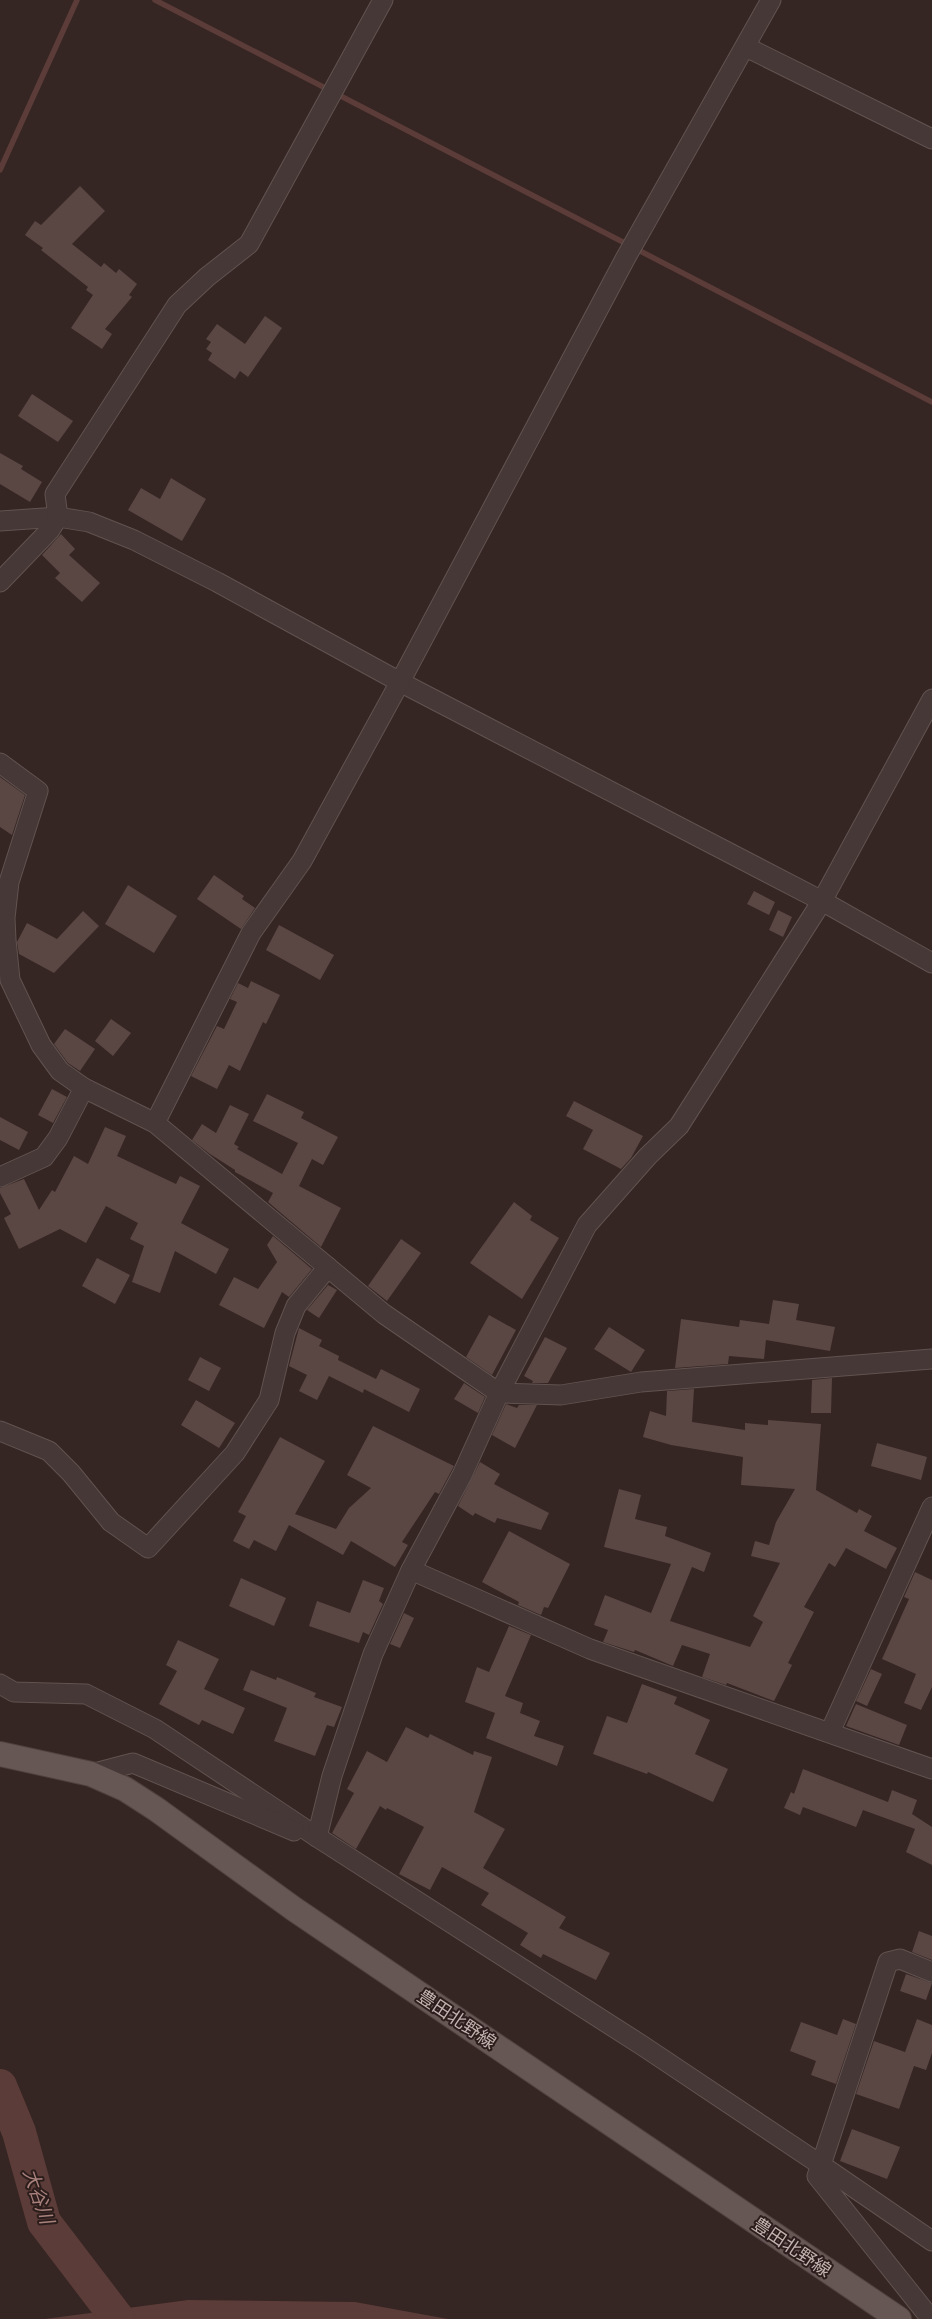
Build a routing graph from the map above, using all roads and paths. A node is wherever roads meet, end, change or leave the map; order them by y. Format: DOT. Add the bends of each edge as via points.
graph roads {
  1 [pos="383,0"];
  2 [pos="771,0"];
  3 [pos="746,47"];
  4 [pos="932,139"];
  5 [pos="58,517"];
  6 [pos="0,521"];
  7 [pos="0,582"];
  8 [pos="400,682"];
  9 [pos="932,699"];
  10 [pos="0,763"];
  11 [pos="822,901"];
  12 [pos="932,963"];
  13 [pos="84,1088"];
  14 [pos="155,1123"];
  15 [pos="0,1177"];
  16 [pos="328,1267"];
  17 [pos="932,1359"];
  18 [pos="499,1393"];
  19 [pos="0,1431"];
  20 [pos="932,1507"];
  21 [pos="411,1570"];
  22 [pos="0,1684"];
  23 [pos="830,1732"];
  24 [pos="0,1754"];
  25 [pos="932,1770"];
  26 [pos="91,1774"];
  27 [pos="317,1837"];
  28 [pos="932,1972"];
  29 [pos="821,2165"];
  30 [pos="932,2241"];
  31 [pos="899,2319"];
  32 [pos="931,2319"];
  1 -- 5 [label="street" via="249,244 177,305 55,494"];
  2 -- 3 [label="street"];
  3 -- 4 [label="street"];
  3 -- 8 [label="street" via="625,259"];
  5 -- 6 [label="street"];
  5 -- 7 [label="street" via="50,530"];
  5 -- 8 [label="street" via="89,522 134,540"];
  8 -- 11 [label="street"];
  8 -- 14 [label="street" via="302,862 251,933"];
  9 -- 11 [label="street"];
  10 -- 13 [label="street" via="38,791 8,882 5,918 10,980 40,1045 60,1071"];
  11 -- 12 [label="street"];
  11 -- 18 [label="street" via="679,1126 587,1225"];
  13 -- 14 [label="street"];
  13 -- 15 [label="street" via="58,1138 44,1157"];
  14 -- 16 [label="street"];
  16 -- 18 [label="street" via="384,1314"];
  16 -- 19 [label="street" via="296,1306 285,1333 269,1400 235,1453 148,1548 111,1522 49,1451"];
  17 -- 18 [label="street" via="641,1382 561,1395"];
  18 -- 21 [label="street" via="462,1475"];
  20 -- 23 [label="street"];
  21 -- 23 [label="street" via="590,1649"];
  21 -- 27 [label="street" via="373,1654 332,1776"];
  22 -- 27 [label="street" via="14,1692 86,1694 155,1729"];
  23 -- 25 [label="street"];
  24 -- 26 [label="main road, 豊田北野線"];
  26 -- 27 [label="street" via="133,1763 290,1830"];
  26 -- 31 [label="main road, 豊田北野線" via="156,1809 310,1920"];
  27 -- 29 [label="street" via="643,2046"];
  28 -- 29 [label="street" via="900,1959 888,1962"];
  29 -- 30 [label="street"];
  29 -- 32 [label="street" via="817,2176"];
}
